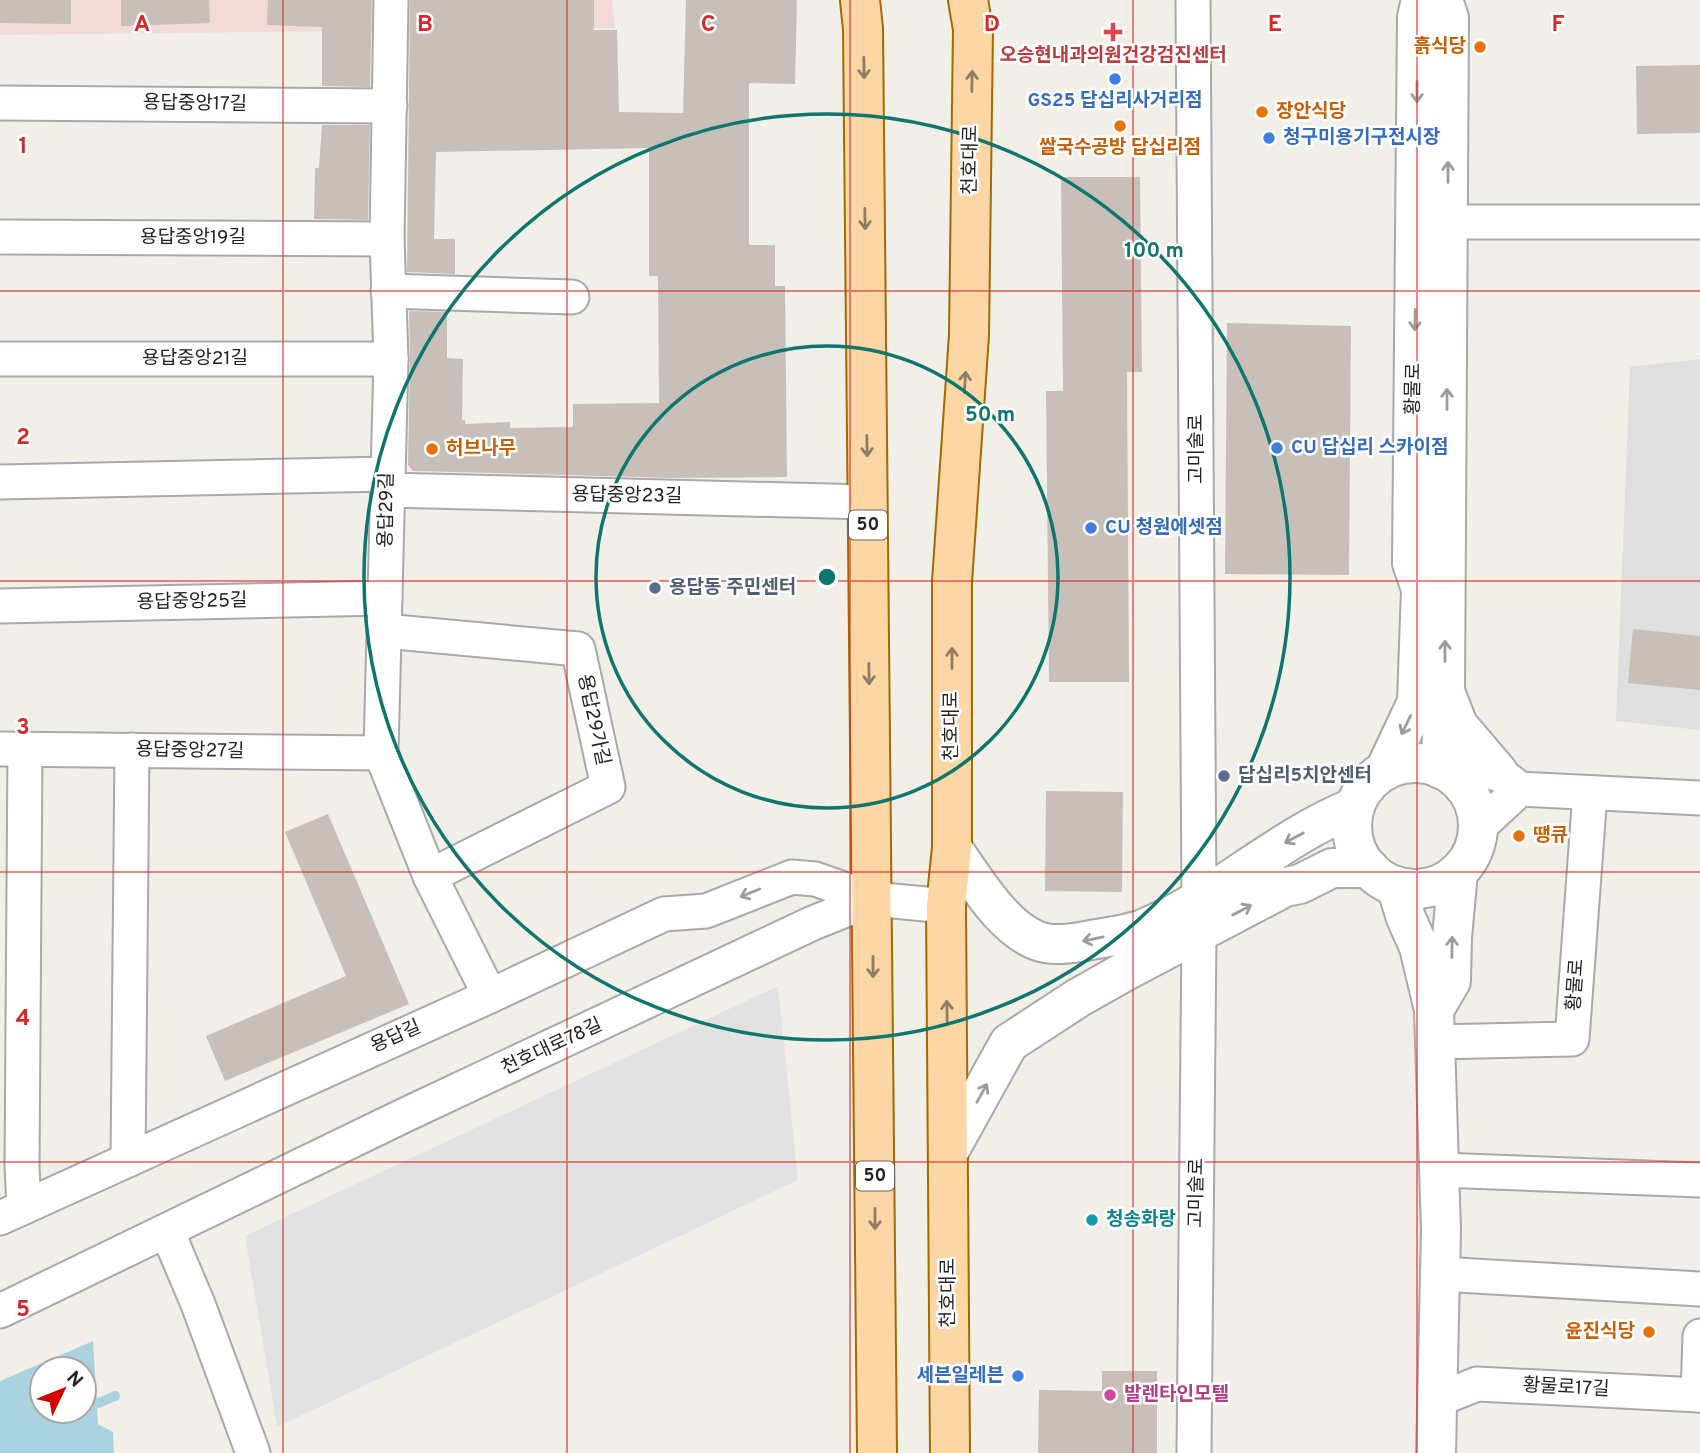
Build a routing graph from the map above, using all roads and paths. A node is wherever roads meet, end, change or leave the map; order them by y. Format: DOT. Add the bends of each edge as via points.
graph roads {
  1 [pos="391,0"];
  2 [pos="860,0"];
  3 [pos="968,0"];
  4 [pos="1193,0"];
  5 [pos="1421,0"];
  6 [pos="1443,0"];
  7 [pos="0,103"];
  8 [pos="390,106"];
  9 [pos="1448,222"];
  10 [pos="1700,222"];
  11 [pos="0,237"];
  12 [pos="387,239"];
  13 [pos="388,291"];
  14 [pos="572,297"];
  15 [pos="0,359"];
  16 [pos="391,359"];
  17 [pos="0,482"];
  18 [pos="387,482"];
  19 [pos="868,502"];
  20 [pos="385,598"];
  21 [pos="0,606"];
  22 [pos="384,631"];
  23 [pos="1445,691"];
  24 [pos="12,749"];
  25 [pos="132,750"];
  26 [pos="381,753"];
  27 [pos="1385,770"];
  28 [pos="1444,771"];
  29 [pos="1509,780"];
  30 [pos="1590,793"];
  31 [pos="1700,798"];
  32 [pos="1354,807"];
  33 [pos="1478,828"];
  34 [pos="952,849"];
  35 [pos="1458,872"];
  36 [pos="430,876"];
  37 [pos="1300,884"];
  38 [pos="1390,890"];
  39 [pos="873,899"];
  40 [pos="946,906"];
  41 [pos="1199,915"];
  42 [pos="1147,944"];
  43 [pos="490,996"];
  44 [pos="1434,1026"];
  45 [pos="948,1153"];
  46 [pos="128,1160"];
  47 [pos="1440,1170"];
  48 [pos="1700,1180"];
  49 [pos="12,1212"];
  50 [pos="167,1231"];
  51 [pos="1440,1274"];
  52 [pos="1700,1290"];
  53 [pos="0,1311"];
  54 [pos="1700,1336"];
  55 [pos="1699,1395"];
  56 [pos="1437,1401"];
  57 [pos="253,1453"];
  58 [pos="877,1453"];
  59 [pos="950,1453"];
  60 [pos="1194,1453"];
  61 [pos="1436,1453"];
  1 -- 8 [label="street, 용답29길"];
  2 -- 19 [label="main road, 50, one-way"];
  34 -- 3 [label="main road, 천호대로, one-way" via="952,582 969,335 973,29"];
  4 -- 41 [label="street, 고미술로"];
  5 -- 27 [label="street, 황물로, one-way" via="1417,17 1412,563 1421,589 1418,702"];
  9 -- 6 [label="street, 황물로, one-way" via="1449,18"];
  7 -- 8 [label="street, 용답중앙17길"];
  8 -- 12 [label="street, 용답29길"];
  9 -- 10 [label="street"];
  23 -- 9 [label="street, 황물로, one-way"];
  11 -- 12 [label="street, 용답중앙19길"];
  12 -- 13 [label="street, 용답29길"];
  13 -- 14 [label="street"];
  13 -- 16 [label="street, 용답29길"];
  15 -- 16 [label="street, 용답중앙21길"];
  16 -- 18 [label="street, 용답29길"];
  17 -- 18 [label="street, 용답중앙23길"];
  18 -- 19 [label="street, 용답중앙23길"];
  18 -- 20 [label="street, 용답29길"];
  19 -- 39 [label="main road, 50, one-way"];
  20 -- 21 [label="street, 용답중앙25길"];
  20 -- 22 [label="street, 용답29길"];
  22 -- 26 [label="street, 용답29길"];
  22 -- 36 [label="street, 용답29가길" via="578,649 608,787"];
  23 -- 28 [label="street, 황물로"];
  23 -- 29 [label="street" via="1458,725"];
  24 -- 25 [label="street, 용답중앙27길"];
  24 -- 49 [label="street, 용답길" via="22,1167"];
  25 -- 26 [label="street, 용답중앙27길"];
  25 -- 46 [label="street"];
  26 -- 36 [label="street, 용답29길"];
  27 -- 28 [label="street" via="1417,763"];
  27 -- 32 [label="street" via="1361,792"];
  28 -- 29 [label="street" via="1474,764"];
  28 -- 33 [label="street" via="1470,796"];
  29 -- 30 [label="street"];
  29 -- 33 [label="street"];
  30 -- 31 [label="street"];
  30 -- 44 [label="street, 황물로" via="1572,1039"];
  32 -- 38 [label="street" via="1353,839 1359,855"];
  32 -- 41 [label="street, one-way" via="1323,819 1275,849"];
  33 -- 35 [label="street" via="1475,844"];
  34 -- 40 [label="main road, 천호대로"];
  42 -- 34 [label="street, one-way" via="1038,941 1007,921"];
  35 -- 38 [label="street" via="1429,887"];
  44 -- 35 [label="street, one-way" via="1451,981"];
  36 -- 43 [label="street, 용답29길"];
  37 -- 38 [label="street" via="1349,893"];
  37 -- 38 [label="street" via="1332,868"];
  41 -- 37 [label="street, one-way"];
  38 -- 44 [label="street" via="1419,947"];
  39 -- 40 [label="street, 천호대로78길"];
  39 -- 43 [label="street, 용답길, one-way" via="815,879 792,877 706,911 664,914"];
  39 -- 50 [label="street, 천호대로78길" via="405,1115"];
  39 -- 58 [label="main road, 50, one-way"];
  45 -- 40 [label="main road, 천호대로, one-way"];
  41 -- 42 [label="street"];
  41 -- 60 [label="street, 고미술로"];
  45 -- 42 [label="street, one-way" via="1009,1043"];
  43 -- 46 [label="street, 용답길"];
  44 -- 47 [label="street"];
  45 -- 59 [label="main road, 천호대로"];
  46 -- 49 [label="street, 용답길"];
  47 -- 48 [label="street"];
  47 -- 51 [label="street"];
  50 -- 53 [label="street, 천호대로78길"];
  50 -- 57 [label="street"];
  51 -- 52 [label="street"];
  51 -- 56 [label="street"];
  54 -- 55 [label="street, 황물로17길"];
  55 -- 56 [label="street, 황물로17길" via="1476,1384"];
  56 -- 61 [label="street"];
}
